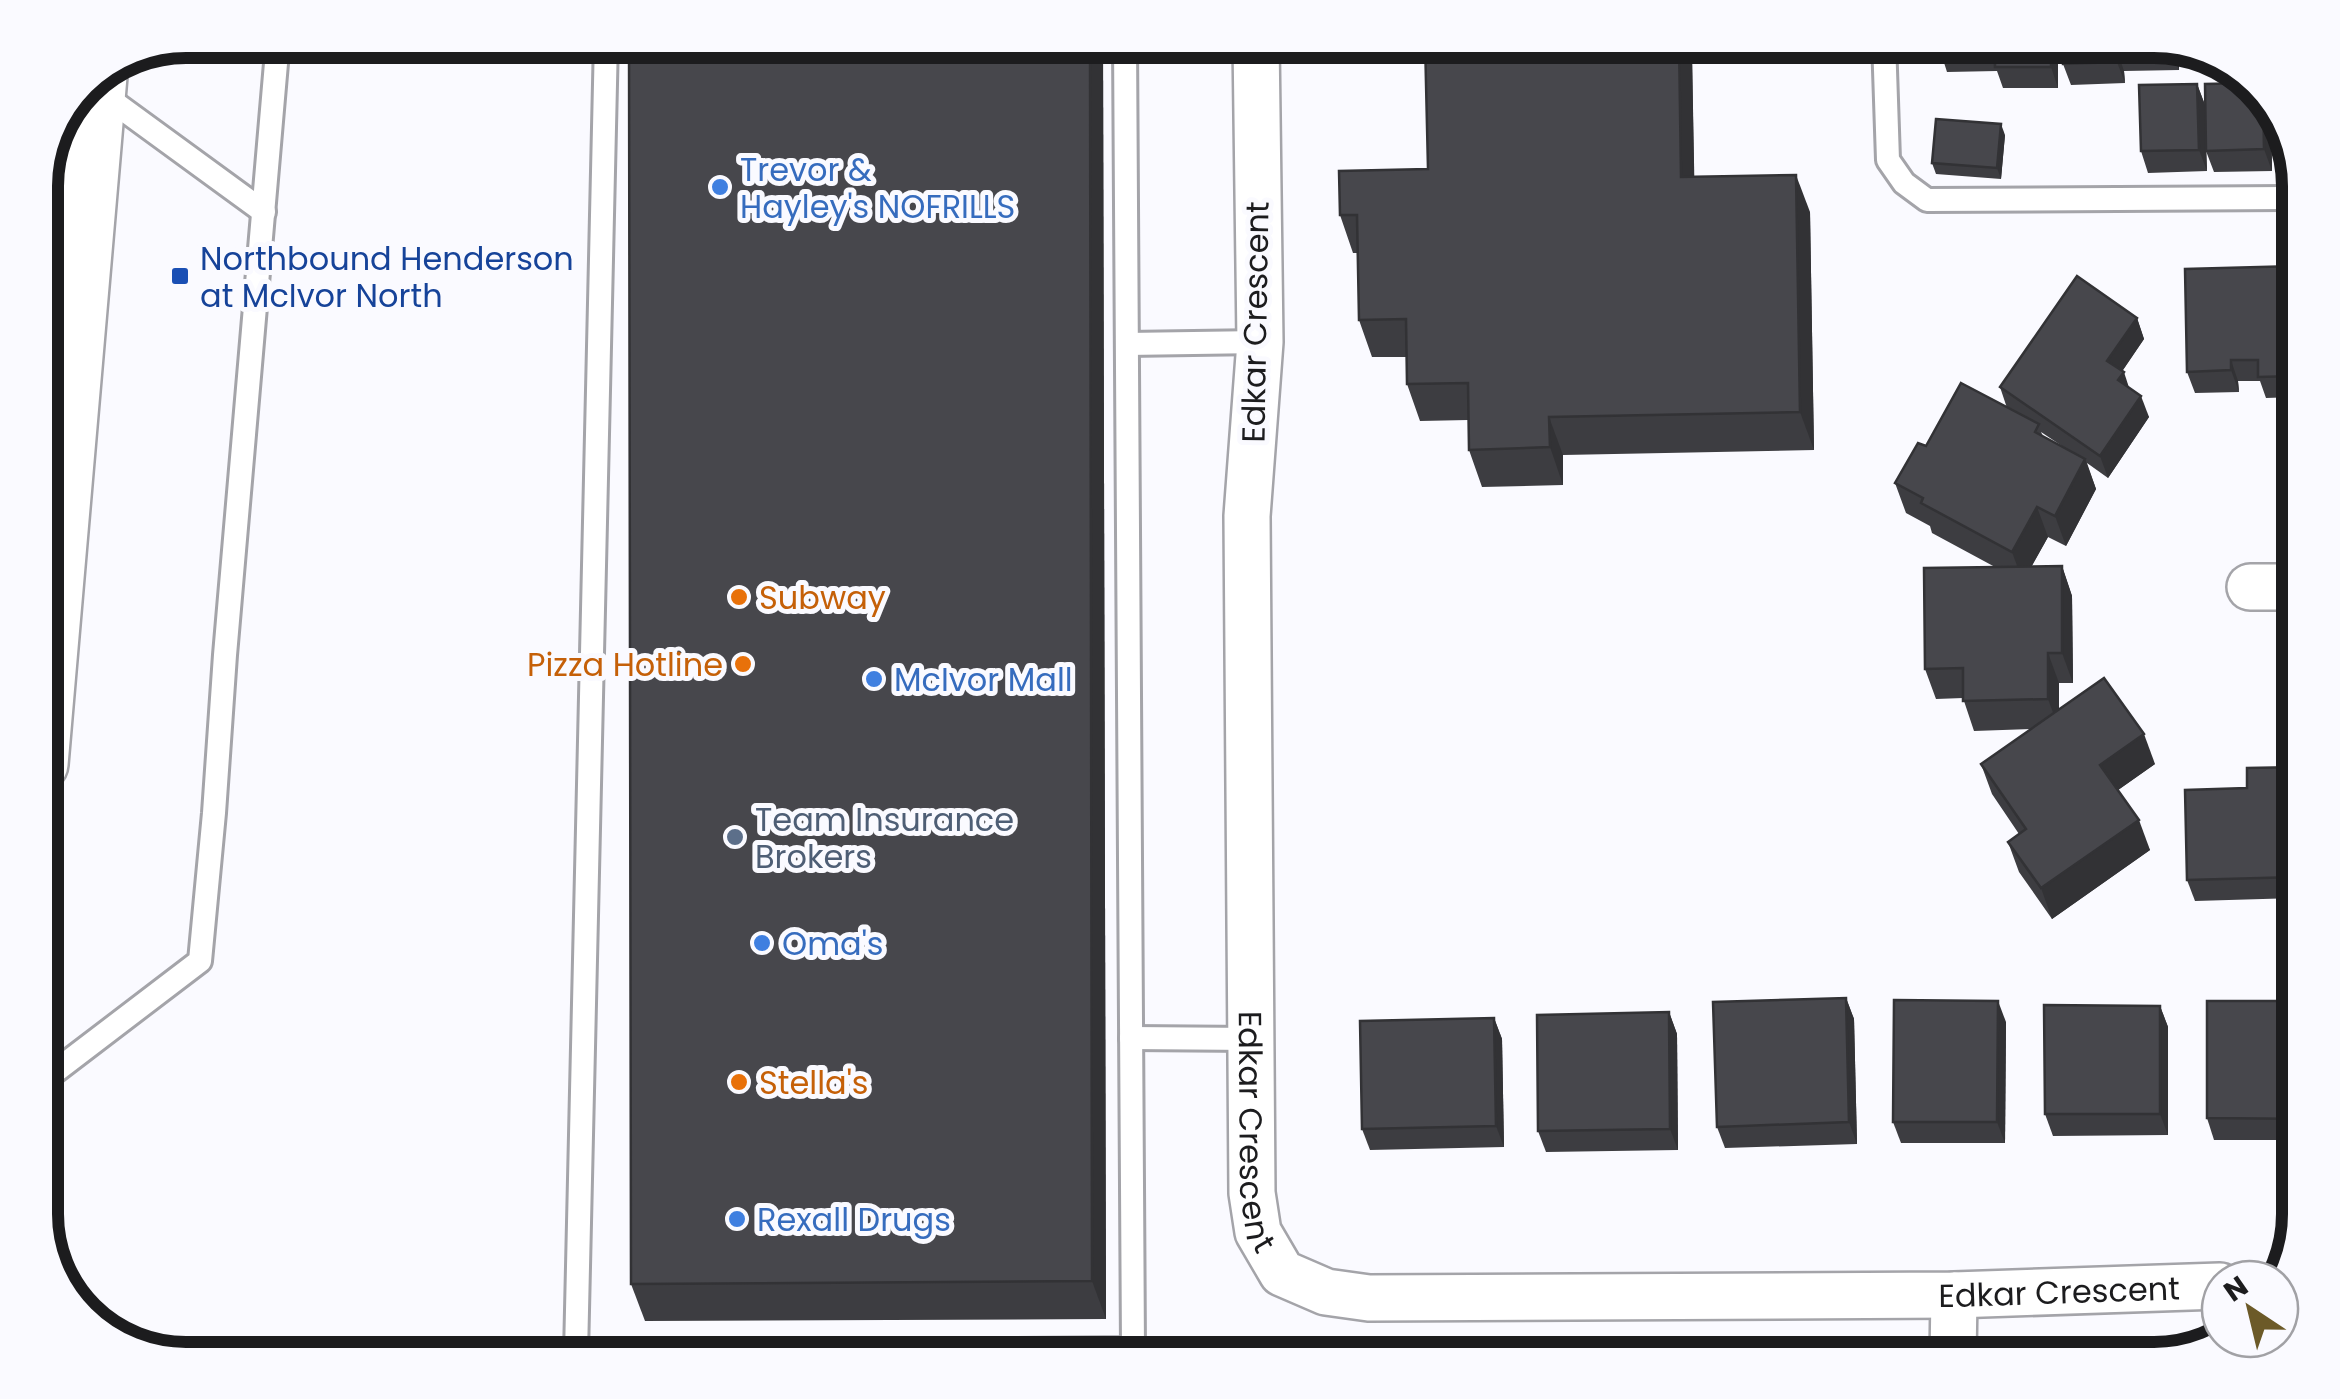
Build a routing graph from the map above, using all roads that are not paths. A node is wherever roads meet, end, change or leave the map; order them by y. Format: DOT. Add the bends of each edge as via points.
graph roads {
  1 [pos="277,58"];
  2 [pos="606,58"];
  3 [pos="1125,58"];
  4 [pos="1256,58"];
  5 [pos="1885,58"];
  6 [pos="104,87"];
  7 [pos="98,92"];
  8 [pos="2282,198"];
  9 [pos="264,212"];
  10 [pos="1260,342"];
  11 [pos="1127,344"];
  12 [pos="58,449"];
  13 [pos="2250,587"];
  14 [pos="2282,587"];
  15 [pos="1131,1038"];
  16 [pos="1252,1039"];
  17 [pos="58,1069"];
  18 [pos="2200,1287"];
  19 [pos="1954,1295"];
  20 [pos="576,1342"];
  21 [pos="1133,1342"];
  22 [pos="1953,1342"];
  1 -- 9 [label="lane"];
  2 -- 20 [label="lane"];
  3 -- 11 [label="lane"];
  4 -- 10 [label="street, Edkar Crescent"];
  5 -- 8 [label="lane" via="1888,160 1927,200"];
  6 -- 9 [label="lane"];
  7 -- 12 [label="main road"];
  9 -- 17 [label="lane" via="200,960"];
  10 -- 11 [label="lane"];
  10 -- 16 [label="street, Edkar Crescent" via="1247,516"];
  11 -- 15 [label="lane"];
  13 -- 14 [label="street"];
  15 -- 16 [label="lane"];
  15 -- 21 [label="lane"];
  16 -- 19 [label="street, Edkar Crescent" via="1258,1232 1282,1273 1326,1292 1369,1298"];
  18 -- 19 [label="street, Edkar Crescent"];
  19 -- 22 [label="street"];
}
